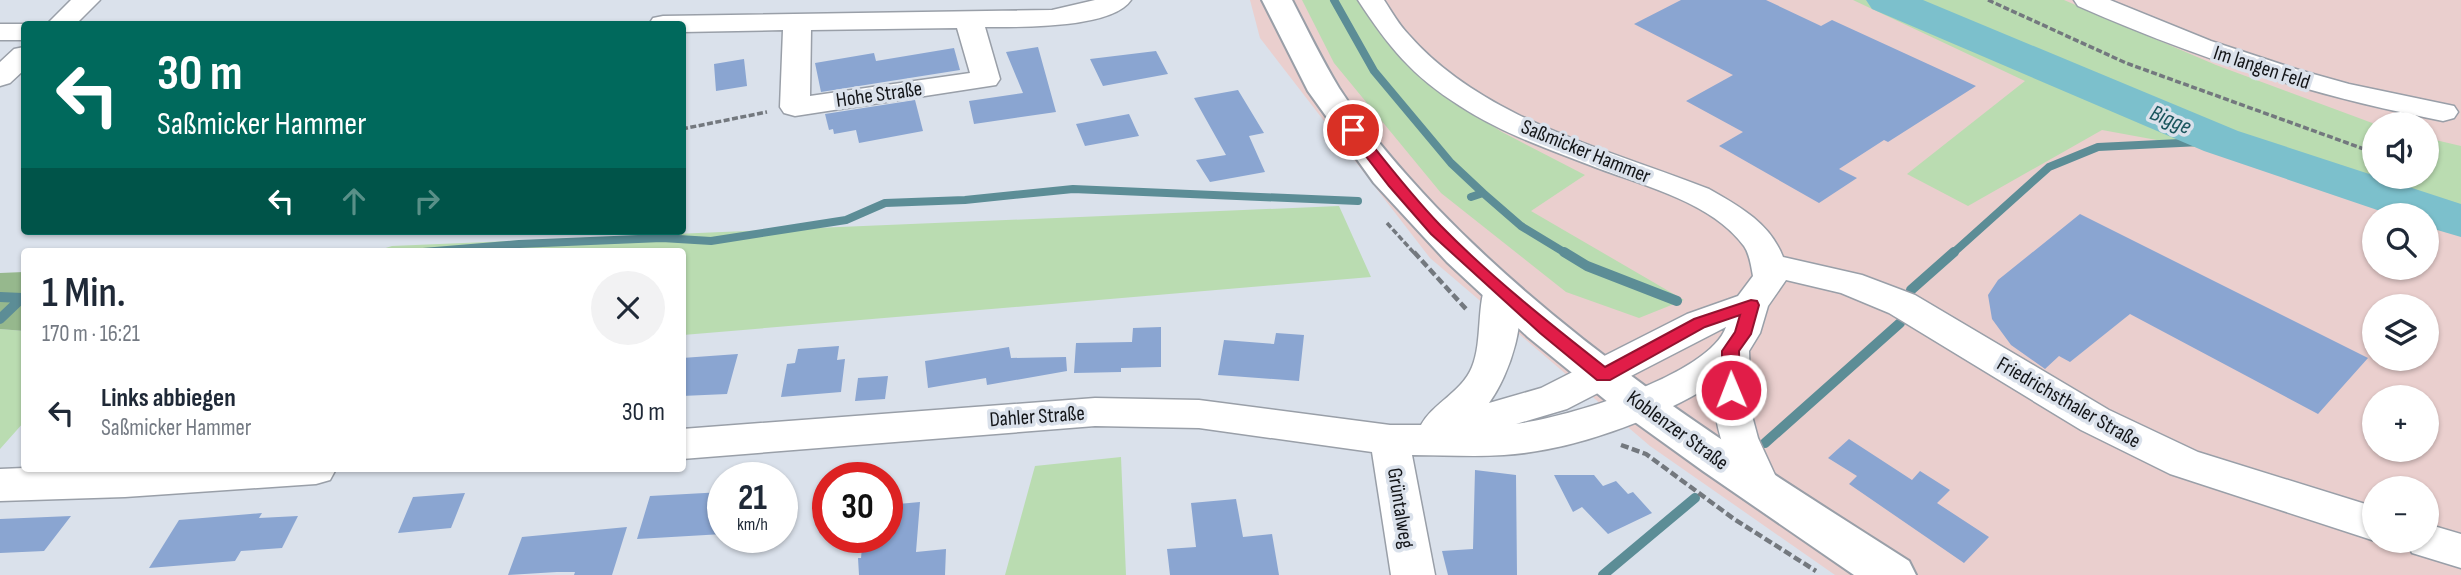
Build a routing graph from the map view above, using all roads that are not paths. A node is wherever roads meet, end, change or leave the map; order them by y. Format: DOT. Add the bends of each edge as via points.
graph roads {
  1 [pos="87,0"];
  2 [pos="1118,0"];
  3 [pos="1277,0"];
  4 [pos="1371,0"];
  5 [pos="2087,0"];
  6 [pos="969,20"];
  7 [pos="63,21"];
  8 [pos="797,22"];
  9 [pos="686,24"];
  10 [pos="0,32"];
  11 [pos="21,32"];
  12 [pos="21,58"];
  13 [pos="0,77"];
  14 [pos="2443,112"];
  15 [pos="1770,265"];
  16 [pos="1500,289"];
  17 [pos="1751,305"];
  18 [pos="1731,351"];
  19 [pos="1604,375"];
  20 [pos="1640,404"];
  21 [pos="1437,431"];
  22 [pos="1390,440"];
  23 [pos="686,444"];
  24 [pos="268,472"];
  25 [pos="0,485"];
  26 [pos="1761,488"];
  27 [pos="2362,520"];
  28 [pos="2439,545"];
  29 [pos="2461,551"];
  30 [pos="1413,575"];
  31 [pos="1892,575"];
  1 -- 7 [label="street"];
  2 -- 6 [label="street" via="1092,11 1052,18"];
  3 -- 16 [label="main road, Koblenzer Straße" via="1309,67 1368,150 1421,214"];
  4 -- 15 [label="street, Saßmicker Hammer" via="1381,20 1408,50 1446,85 1479,107 1698,196 1751,233"];
  5 -- 14 [label="street, Im langen Feld" via="2275,72"];
  6 -- 8 [label="street"];
  6 -- 8 [label="street, Hohe Straße" via="986,79 795,107"];
  8 -- 9 [label="street"];
  10 -- 11 [label="street"];
  12 -- 13 [label="street"];
  15 -- 17 [label="street" via="1770,277"];
  15 -- 27 [label="street, Friedrichsthaler Straße" via="1850,283 1902,304 2095,420 2184,463"];
  16 -- 19 [label="main road, Koblenzer Straße"];
  16 -- 21 [label="street" via="1501,334 1491,371 1469,403"];
  17 -- 18 [label="street"];
  17 -- 19 [label="street" via="1700,323"];
  18 -- 20 [label="street" via="1691,380"];
  18 -- 26 [label="street" via="1732,412 1738,438"];
  19 -- 20 [label="main road, Koblenzer Straße"];
  19 -- 21 [label="street, Dahler Straße" via="1553,399"];
  20 -- 22 [label="street, Dahler Straße" via="1539,436"];
  20 -- 26 [label="main road, Koblenzer Straße"];
  21 -- 22 [label="street, Dahler Straße"];
  22 -- 23 [label="street, Dahler Straße" via="1199,414 1095,412"];
  22 -- 30 [label="street, Grüntalweg"];
  24 -- 25 [label="street"];
  26 -- 31 [label="main road, Koblenzer Straße"];
  28 -- 29 [label="street"];
}
